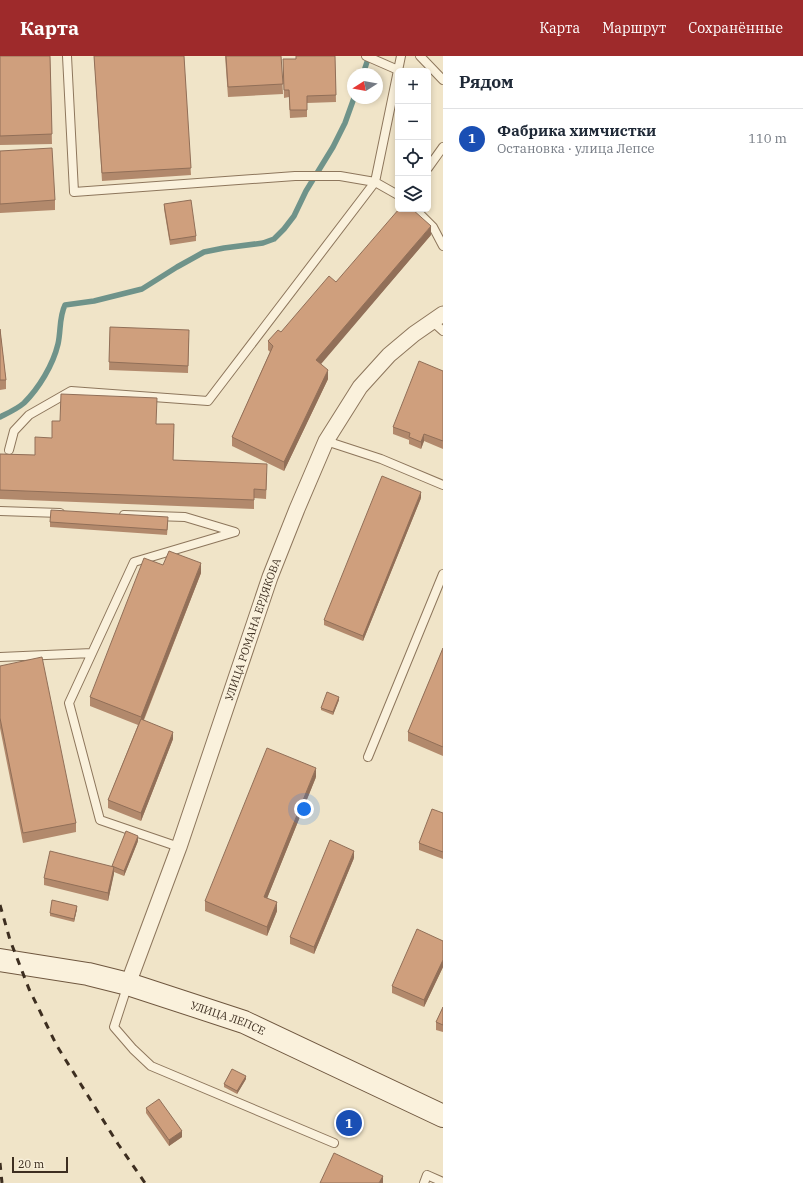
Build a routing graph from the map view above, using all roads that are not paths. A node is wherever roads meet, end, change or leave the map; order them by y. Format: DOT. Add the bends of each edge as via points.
graph roads {
  1 [pos="67,56"];
  2 [pos="366,56"];
  3 [pos="401,56"];
  4 [pos="420,56"];
  5 [pos="398,68"];
  6 [pos="395,69"];
  7 [pos="443,80"];
  8 [pos="395,85"];
  9 [pos="443,147"];
  10 [pos="431,164"];
  11 [pos="375,182"];
  12 [pos="395,193"];
  13 [pos="418,212"];
  14 [pos="443,246"];
  15 [pos="439,322"];
  16 [pos="326,440"];
  17 [pos="9,450"];
  18 [pos="443,485"];
  19 [pos="0,511"];
  20 [pos="69,513"];
  21 [pos="116,514"];
  22 [pos="443,574"];
  23 [pos="92,653"];
  24 [pos="0,657"];
  25 [pos="368,757"];
  26 [pos="179,847"];
  27 [pos="0,960"];
  28 [pos="128,984"];
  29 [pos="443,1116"];
  30 [pos="334,1143"];
  31 [pos="443,1182"];
  32 [pos="424,1183"];
  1 -- 11 [label="lane" via="74,192 295,176 340,176"];
  2 -- 6 [label="lane"];
  3 -- 5 [label="lane"];
  4 -- 7 [label="lane"];
  8 -- 11 [label="lane"];
  9 -- 10 [label="lane"];
  11 -- 12 [label="lane"];
  11 -- 17 [label="lane" via="208,401 71,391 29,415 14,431"];
  13 -- 14 [label="lane" via="433,227"];
  15 -- 16 [label="street, УЛИЦА РОМАНА ЕРДЯКОВА" via="414,334 390,355 360,387"];
  16 -- 18 [label="lane" via="381,459"];
  16 -- 26 [label="street, УЛИЦА РОМАНА ЕРДЯКОВА" via="270,577"];
  19 -- 20 [label="lane"];
  21 -- 23 [label="lane" via="185,517 235,532 134,562"];
  22 -- 25 [label="lane"];
  23 -- 24 [label="lane"];
  23 -- 26 [label="lane" via="69,703 100,820"];
  26 -- 28 [label="street, УЛИЦА РОМАНА ЕРДЯКОВА"];
  27 -- 28 [label="main road, УЛИЦА ЛЕПСЕ" via="88,974"];
  28 -- 29 [label="main road, УЛИЦА ЛЕПСЕ" via="244,1022"];
  28 -- 30 [label="lane" via="114,1027 151,1066"];
  31 -- 32 [label="lane" via="427,1175"];
}
